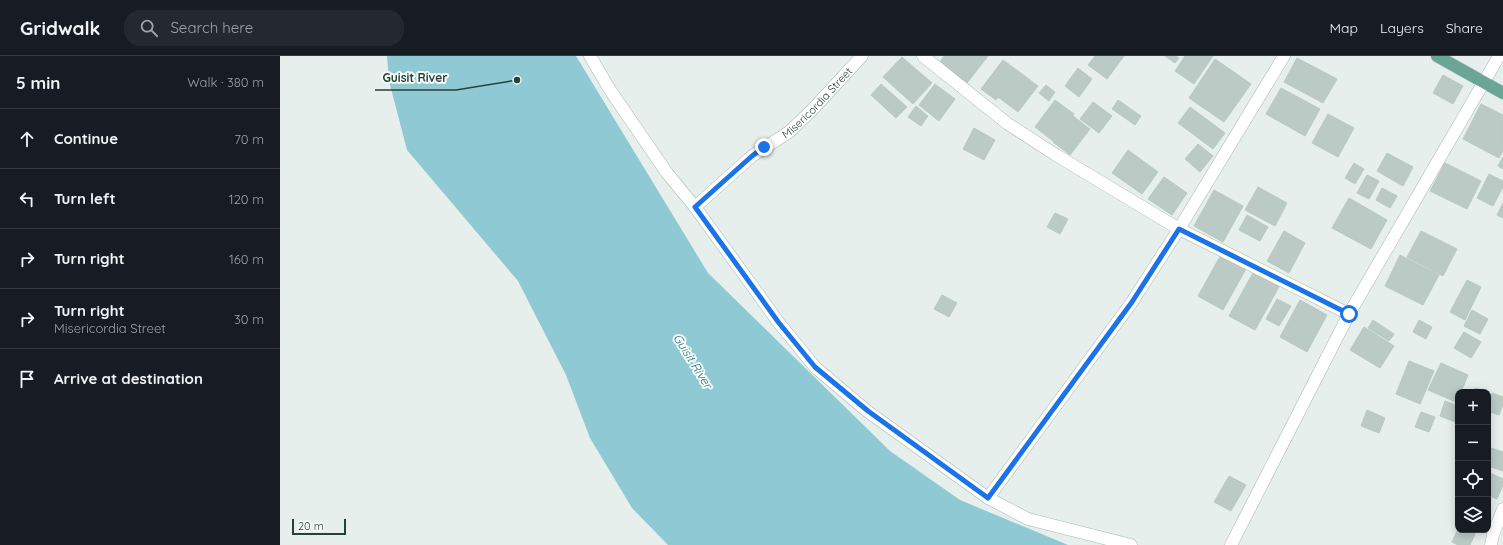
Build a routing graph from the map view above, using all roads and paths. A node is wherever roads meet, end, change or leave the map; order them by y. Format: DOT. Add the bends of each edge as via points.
graph roads {
  1 [pos="590,56"];
  2 [pos="862,56"];
  3 [pos="923,56"];
  4 [pos="1284,56"];
  5 [pos="1437,56"];
  6 [pos="1499,56"];
  7 [pos="1484,82"];
  8 [pos="1503,93"];
  9 [pos="695,207"];
  10 [pos="1179,229"];
  11 [pos="1349,314"];
  12 [pos="988,498"];
  13 [pos="1503,509"];
  14 [pos="1132,545"];
  15 [pos="1231,545"];
  16 [pos="1491,545"];
  1 -- 9 [label="street" via="667,173"];
  2 -- 9 [label="street, Misericordia Street" via="789,132 752,156"];
  3 -- 10 [label="street" via="1008,124"];
  4 -- 10 [label="street"];
  5 -- 7 [label="main road"];
  6 -- 7 [label="street"];
  7 -- 8 [label="main road"];
  7 -- 11 [label="street"];
  9 -- 12 [label="street" via="779,323 815,367 868,411"];
  10 -- 11 [label="street"];
  10 -- 12 [label="street" via="1132,302"];
  11 -- 15 [label="street"];
  12 -- 14 [label="street" via="1028,519"];
  13 -- 16 [label="street" via="1492,535"];
}
